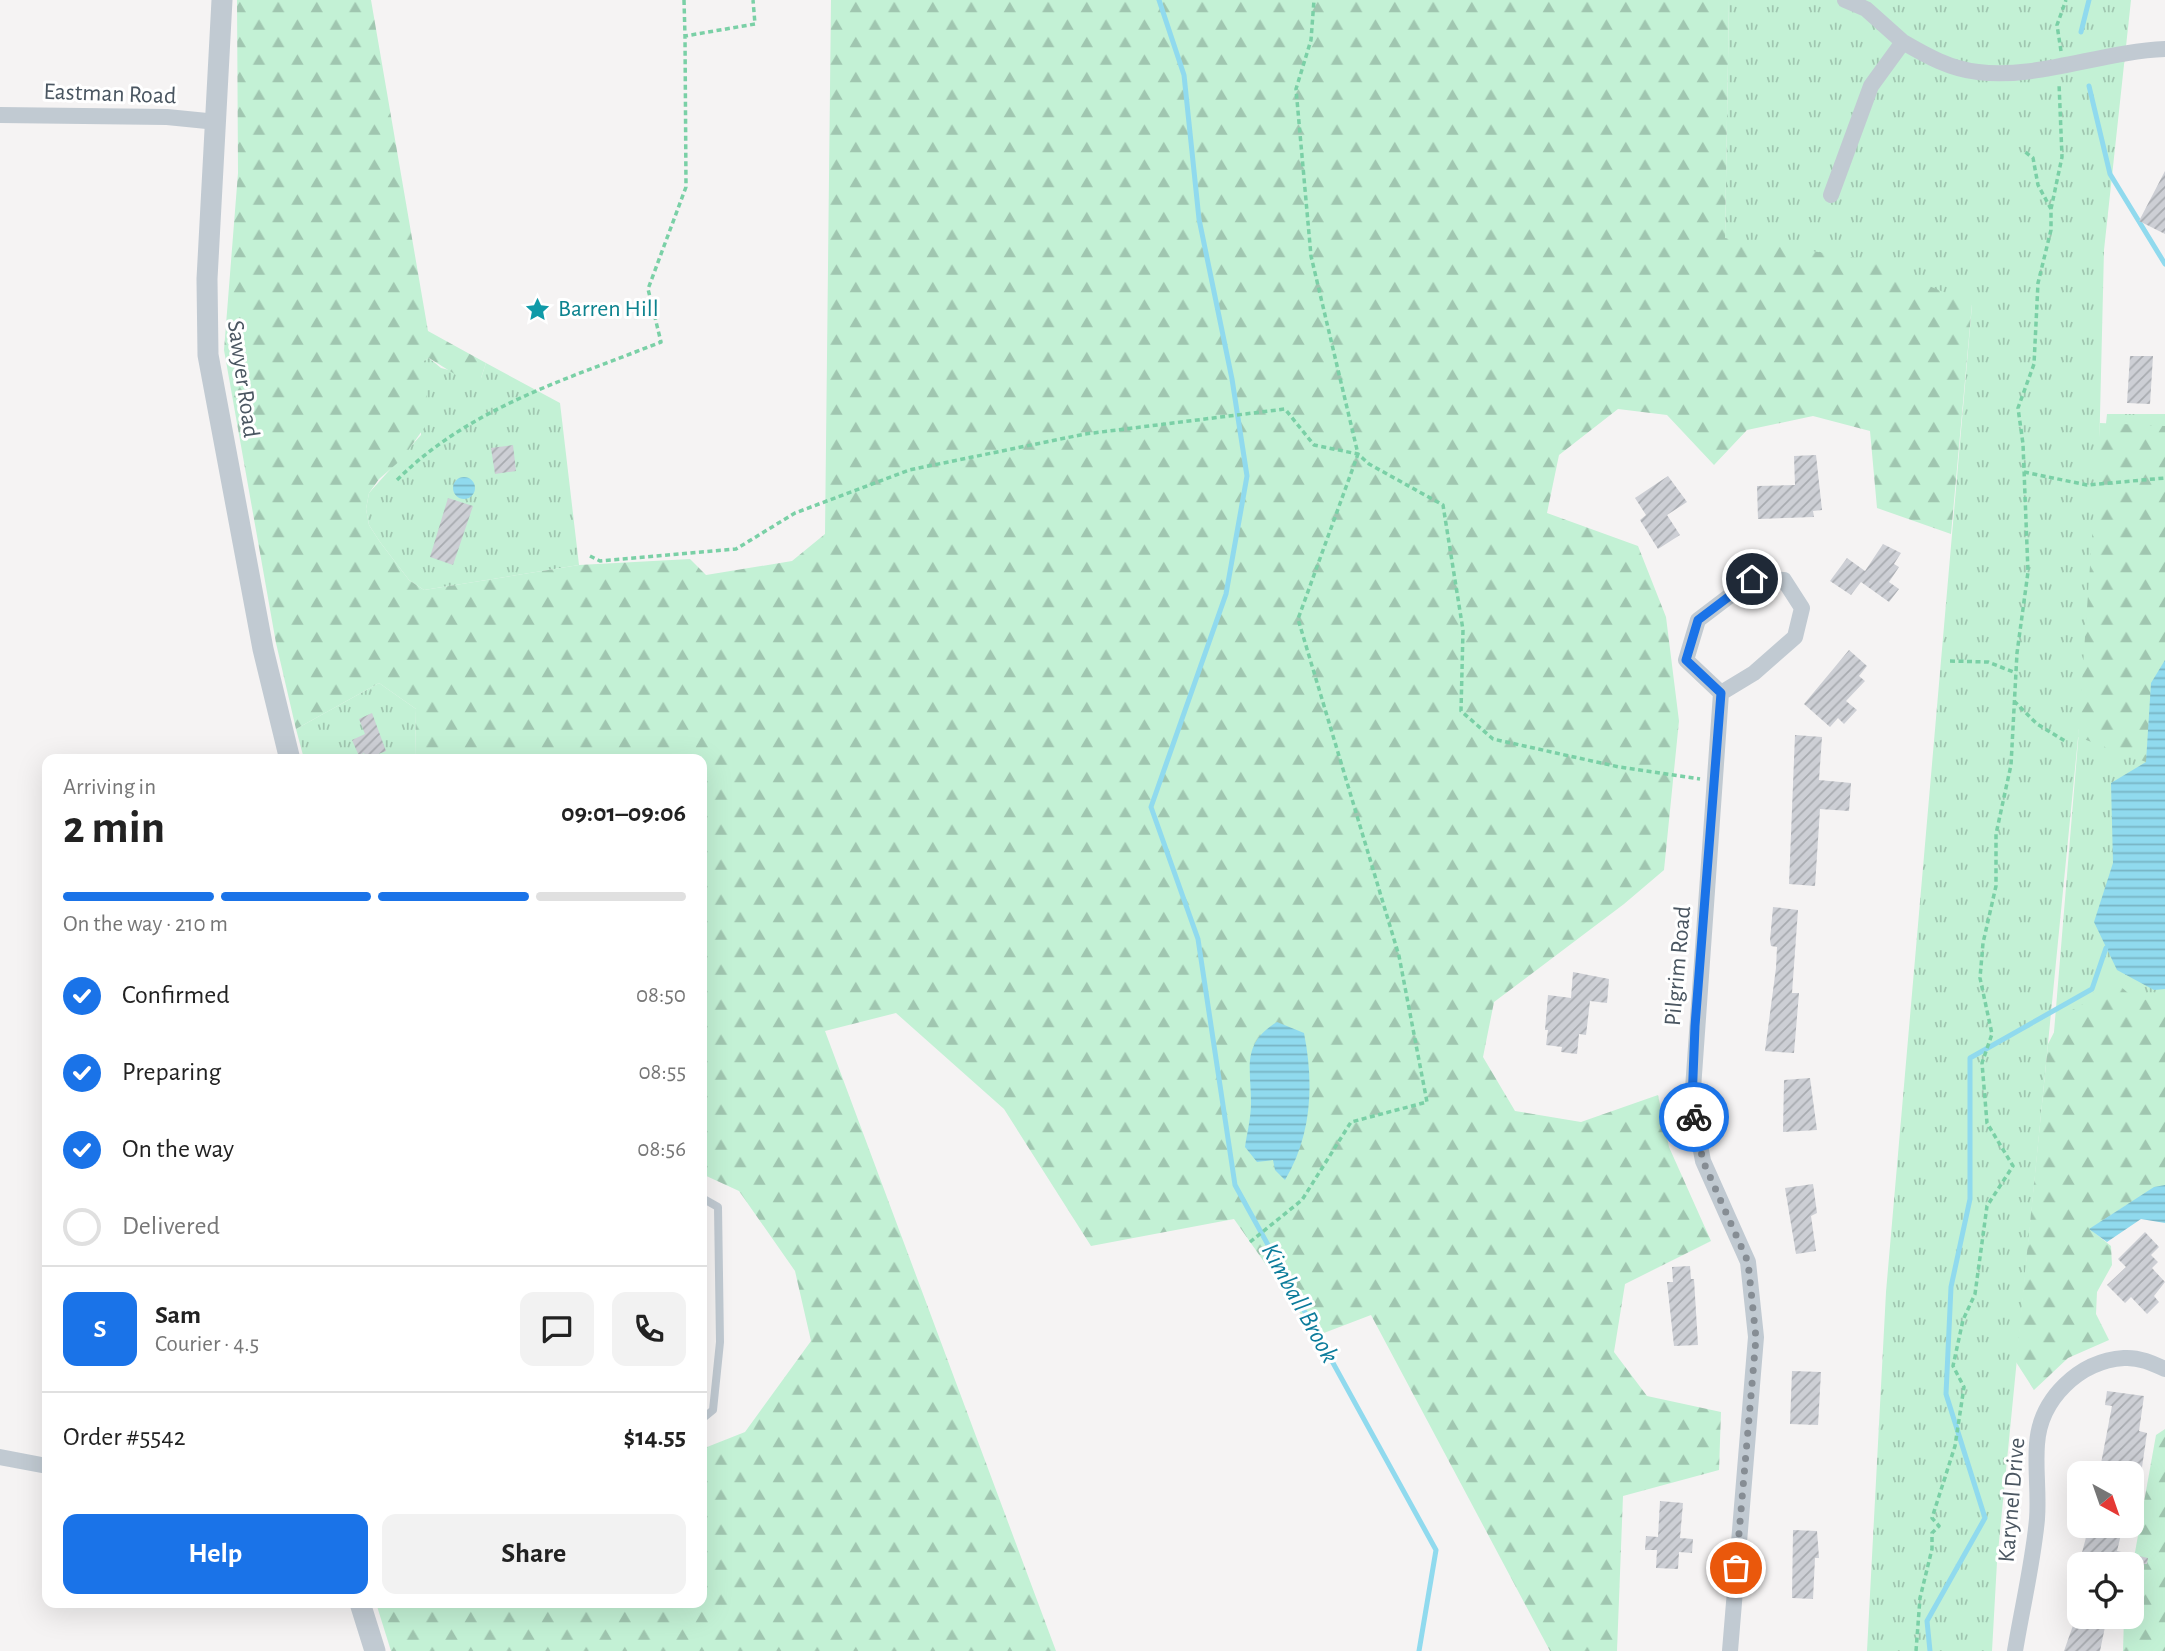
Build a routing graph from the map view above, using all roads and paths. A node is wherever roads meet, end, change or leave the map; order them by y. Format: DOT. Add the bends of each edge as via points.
graph roads {
  1 [pos="222,0"];
  2 [pos="684,0"];
  3 [pos="752,0"];
  4 [pos="1314,0"];
  5 [pos="1845,0"];
  6 [pos="2066,0"];
  7 [pos="685,36"];
  8 [pos="1903,42"];
  9 [pos="2062,46"];
  10 [pos="2165,49"];
  11 [pos="2058,64"];
  12 [pos="0,115"];
  13 [pos="218,122"];
  14 [pos="2024,151"];
  15 [pos="1831,195"];
  16 [pos="2052,209"];
  17 [pos="1358,454"];
  18 [pos="2024,472"];
  19 [pos="2165,478"];
  20 [pos="397,480"];
  21 [pos="590,556"];
  22 [pos="1950,661"];
  23 [pos="2016,673"];
  24 [pos="1721,693"];
  25 [pos="2014,701"];
  26 [pos="2065,741"];
  27 [pos="289,754"];
  28 [pos="1716,781"];
  29 [pos="707,1201"];
  30 [pos="1250,1242"];
  31 [pos="2165,1368"];
  32 [pos="707,1415"];
  33 [pos="0,1457"];
  34 [pos="42,1465"];
  35 [pos="362,1608"];
  36 [pos="376,1651"];
  37 [pos="1730,1651"];
  38 [pos="1916,1651"];
  39 [pos="2015,1651"];
  1 -- 13 [label="street, Sawyer Road"];
  2 -- 7 [label="path"];
  3 -- 7 [label="path" via="755,24"];
  4 -- 17 [label="path" via="1311,40 1296,89 1311,257"];
  5 -- 8 [label="street" via="1866,9"];
  6 -- 9 [label="path" via="2057,25"];
  7 -- 20 [label="path" via="686,187 648,289 661,341 489,411"];
  8 -- 11 [label="street" via="1946,65 1978,72"];
  8 -- 15 [label="street" via="1871,86"];
  10 -- 11 [label="street" via="2132,50"];
  11 -- 16 [label="path" via="2062,157"];
  12 -- 13 [label="street, Eastman Road"];
  13 -- 27 [label="street, Sawyer Road" via="207,279 208,355 263,649"];
  14 -- 16 [label="path" via="2033,158 2038,185"];
  16 -- 18 [label="path" via="2038,283 2035,364 2018,408"];
  17 -- 21 [label="path" via="1314,445 1285,409 1085,434 909,470 795,513 736,550 600,561"];
  17 -- 28 [label="path" via="1443,505 1463,630 1461,711 1493,739 1619,767"];
  17 -- 30 [label="path" via="1298,619 1399,956 1427,1102 1351,1122 1302,1200"];
  18 -- 19 [label="path" via="2087,485"];
  18 -- 23 [label="path" via="2028,572"];
  22 -- 23 [label="path" via="1988,662"];
  23 -- 25 [label="path"];
  24 -- 24 [label="street" via="1754,673 1795,637 1802,608 1784,580 1752,579 1698,620 1686,660"];
  24 -- 28 [label="street, Pilgrim Road"];
  25 -- 26 [label="path" via="2037,724"];
  25 -- 38 [label="path" via="2011,765 1996,834 1996,886 1980,978 1992,1034 1982,1063 1987,1123 2013,1166 1987,1206 1975,1294 1953,1366 1964,1387 1955,1446 1932,1518 1939,1526 1932,1533 1920,1598"];
  28 -- 37 [label="street, Pilgrim Road" via="1692,1102 1703,1161 1748,1262 1756,1338"];
  29 -- 32 [label="lane" via="719,1208 720,1342 713,1410"];
  31 -- 39 [label="street, Karynel Drive" via="2123,1358 2092,1366 2065,1383 2046,1409 2037,1443 2037,1521"];
  33 -- 34 [label="street"];
  35 -- 36 [label="street"];
}
